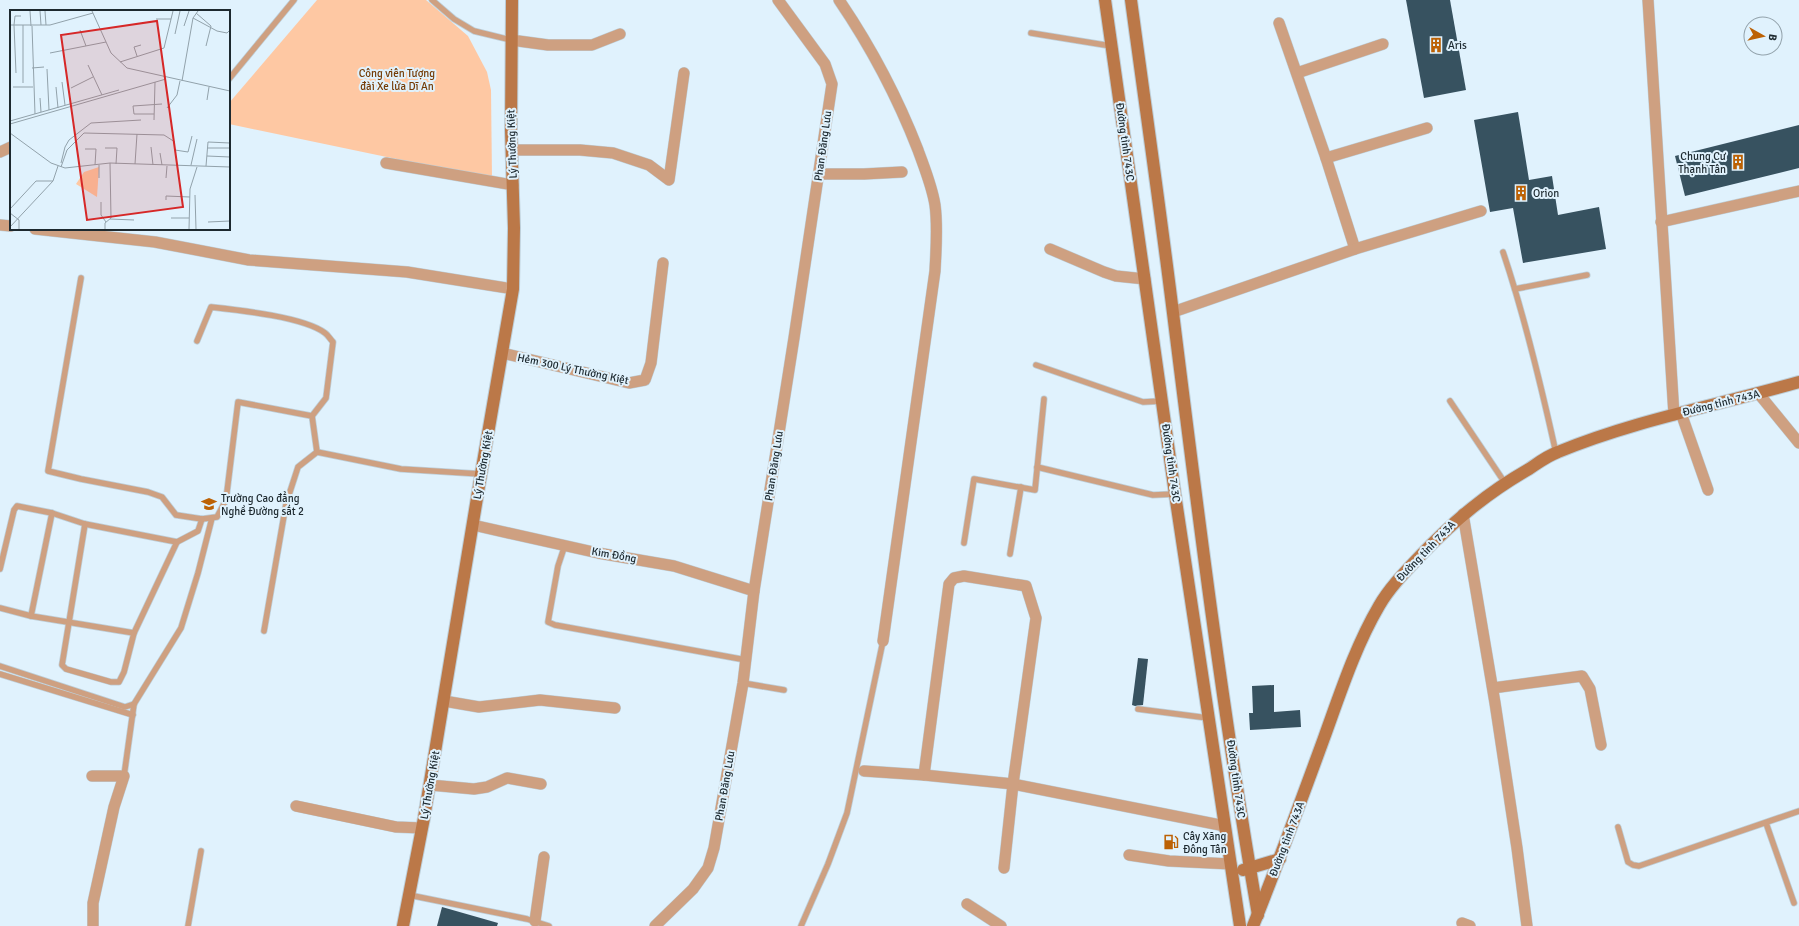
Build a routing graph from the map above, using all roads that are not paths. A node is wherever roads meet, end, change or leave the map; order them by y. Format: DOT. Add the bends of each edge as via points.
graph roads {
  1 [pos="294,0"];
  2 [pos="432,0"];
  3 [pos="512,0"];
  4 [pos="778,0"];
  5 [pos="839,0"];
  6 [pos="1105,0"];
  7 [pos="1131,0"];
  8 [pos="1648,0"];
  9 [pos="1279,23"];
  10 [pos="1031,33"];
  11 [pos="620,34"];
  12 [pos="511,40"];
  13 [pos="1383,44"];
  14 [pos="1112,46"];
  15 [pos="1297,72"];
  16 [pos="684,73"];
  17 [pos="230,78"];
  18 [pos="1428,128"];
  19 [pos="10,147"];
  20 [pos="512,150"];
  21 [pos="0,152"];
  22 [pos="1326,158"];
  23 [pos="386,163"];
  24 [pos="902,172"];
  25 [pos="819,174"];
  26 [pos="513,185"];
  27 [pos="1799,191"];
  28 [pos="1480,211"];
  29 [pos="1661,222"];
  30 [pos="0,225"];
  31 [pos="10,226"];
  32 [pos="44,230"];
  33 [pos="1050,249"];
  34 [pos="1355,249"];
  35 [pos="1503,252"];
  36 [pos="663,263"];
  37 [pos="1587,275"];
  38 [pos="81,278"];
  39 [pos="1144,279"];
  40 [pos="514,289"];
  41 [pos="1516,289"];
  42 [pos="1173,312"];
  43 [pos="197,341"];
  44 [pos="502,353"];
  45 [pos="1036,365"];
  46 [pos="1799,382"];
  47 [pos="1759,394"];
  48 [pos="1044,399"];
  49 [pos="1162,401"];
  50 [pos="1450,401"];
  51 [pos="1678,414"];
  52 [pos="312,416"];
  53 [pos="1799,443"];
  54 [pos="317,452"];
  55 [pos="1556,452"];
  56 [pos="1037,467"];
  57 [pos="481,474"];
  58 [pos="1505,483"];
  59 [pos="1021,487"];
  60 [pos="1708,490"];
  61 [pos="1175,494"];
  62 [pos="52,514"];
  63 [pos="1463,514"];
  64 [pos="212,518"];
  65 [pos="202,519"];
  66 [pos="85,524"];
  67 [pos="473,525"];
  68 [pos="177,542"];
  69 [pos="964,543"];
  70 [pos="565,545"];
  71 [pos="1010,554"];
  72 [pos="0,569"];
  73 [pos="754,591"];
  74 [pos="0,608"];
  75 [pos="31,616"];
  76 [pos="69,623"];
  77 [pos="264,631"];
  78 [pos="134,633"];
  79 [pos="883,641"];
  80 [pos="746,660"];
  81 [pos="0,666"];
  82 [pos="0,674"];
  83 [pos="743,683"];
  84 [pos="1493,688"];
  85 [pos="784,690"];
  86 [pos="444,701"];
  87 [pos="134,704"];
  88 [pos="616,708"];
  89 [pos="1138,709"];
  90 [pos="133,715"];
  91 [pos="1209,718"];
  92 [pos="1600,745"];
  93 [pos="864,771"];
  94 [pos="924,775"];
  95 [pos="92,776"];
  96 [pos="124,776"];
  97 [pos="541,784"];
  98 [pos="1013,784"];
  99 [pos="430,785"];
  100 [pos="296,806"];
  101 [pos="1799,811"];
  102 [pos="1766,823"];
  103 [pos="1225,826"];
  104 [pos="1618,827"];
  105 [pos="422,828"];
  106 [pos="201,851"];
  107 [pos="1129,855"];
  108 [pos="544,857"];
  109 [pos="1280,859"];
  110 [pos="1004,868"];
  111 [pos="1250,868"];
  112 [pos="1231,869"];
  113 [pos="408,895"];
  114 [pos="1794,903"];
  115 [pos="967,904"];
  116 [pos="1258,915"];
  117 [pos="535,921"];
  118 [pos="93,926"];
  119 [pos="188,926"];
  120 [pos="403,926"];
  121 [pos="549,926"];
  122 [pos="655,926"];
  123 [pos="801,926"];
  124 [pos="1001,926"];
  125 [pos="1240,926"];
  126 [pos="1253,926"];
  127 [pos="1527,926"];
  1 -- 17 [label="lane"];
  2 -- 12 [label="lane" via="474,32"];
  3 -- 12 [label="main road, Lý Thường Kiệt"];
  4 -- 25 [label="street, Phan Đăng Lưu" via="825,64 832,84"];
  5 -- 79 [label="street" via="882,69 910,128 935,204 937,229 934,279"];
  6 -- 14 [label="main road, Đường tỉnh 743C"];
  7 -- 42 [label="main road, Đường tỉnh 743C"];
  8 -- 29 [label="street"];
  9 -- 15 [label="street"];
  10 -- 14 [label="lane"];
  11 -- 12 [label="street" via="592,45 548,45"];
  12 -- 20 [label="main road, Lý Thường Kiệt"];
  13 -- 15 [label="street"];
  14 -- 39 [label="main road, Đường tỉnh 743C"];
  15 -- 22 [label="street"];
  16 -- 20 [label="street" via="669,180 649,165 613,153 580,150"];
  18 -- 22 [label="street"];
  19 -- 21 [label="street"];
  20 -- 26 [label="main road, Lý Thường Kiệt"];
  22 -- 34 [label="street"];
  23 -- 26 [label="street"];
  24 -- 25 [label="street"];
  25 -- 73 [label="street, Phan Đăng Lưu"];
  26 -- 40 [label="main road, Lý Thường Kiệt"];
  27 -- 29 [label="street"];
  28 -- 34 [label="street"];
  29 -- 51 [label="street"];
  30 -- 31 [label="street"];
  32 -- 40 [label="street" via="155,242 249,260 407,272"];
  33 -- 39 [label="street" via="1116,276"];
  34 -- 42 [label="street"];
  35 -- 41 [label="lane"];
  36 -- 44 [label="street, Hẻm 300 Lý Thường Kiệt" via="651,363 645,380 629,383"];
  37 -- 41 [label="lane"];
  38 -- 65 [label="lane" via="48,471 148,492 162,497 176,516"];
  39 -- 49 [label="main road, Đường tỉnh 743C"];
  40 -- 44 [label="main road, Lý Thường Kiệt"];
  41 -- 55 [label="lane"];
  42 -- 111 [label="main road, Đường tỉnh 743C" via="1189,450"];
  43 -- 52 [label="lane" via="211,307 302,322 325,333 333,342 326,398"];
  44 -- 57 [label="main road, Lý Thường Kiệt"];
  45 -- 49 [label="lane" via="1143,402"];
  46 -- 47 [label="main road, Đường tỉnh 743A"];
  47 -- 51 [label="main road, Đường tỉnh 743A"];
  47 -- 53 [label="street"];
  48 -- 56 [label="lane"];
  49 -- 61 [label="main road, Đường tỉnh 743C"];
  50 -- 58 [label="lane"];
  51 -- 55 [label="main road, Đường tỉnh 743A"];
  51 -- 60 [label="street"];
  52 -- 54 [label="lane"];
  52 -- 64 [label="lane" via="238,402 226,500 217,517"];
  54 -- 57 [label="lane" via="401,469"];
  54 -- 77 [label="lane" via="298,467 286,504"];
  55 -- 58 [label="main road, Đường tỉnh 743A"];
  56 -- 59 [label="lane" via="1035,490"];
  56 -- 61 [label="lane" via="1153,495"];
  57 -- 67 [label="main road, Lý Thường Kiệt"];
  58 -- 63 [label="main road, Đường tỉnh 743A"];
  59 -- 69 [label="lane" via="974,479"];
  59 -- 71 [label="lane"];
  61 -- 91 [label="main road, Đường tỉnh 743C"];
  62 -- 66 [label="lane"];
  62 -- 72 [label="lane" via="18,506 14,510"];
  62 -- 75 [label="lane"];
  63 -- 84 [label="street"];
  63 -- 109 [label="main road, Đường tỉnh 743A" via="1397,580 1379,606 1346,678"];
  64 -- 65 [label="lane"];
  64 -- 87 [label="lane" via="181,628"];
  65 -- 68 [label="lane" via="198,531"];
  66 -- 68 [label="lane"];
  66 -- 76 [label="lane"];
  67 -- 70 [label="street, Kim Đồng"];
  67 -- 86 [label="main road, Lý Thường Kiệt"];
  68 -- 78 [label="lane"];
  70 -- 73 [label="street, Kim Đồng" via="674,566"];
  70 -- 80 [label="lane" via="558,566 548,622"];
  73 -- 80 [label="street, Phan Đăng Lưu"];
  74 -- 75 [label="lane"];
  75 -- 76 [label="lane"];
  76 -- 78 [label="lane"];
  76 -- 78 [label="lane" via="62,665 66,669 111,682 119,682 124,672"];
  79 -- 123 [label="lane" via="847,813"];
  80 -- 83 [label="street, Phan Đăng Lưu"];
  81 -- 87 [label="lane" via="125,707"];
  82 -- 90 [label="lane"];
  83 -- 85 [label="lane"];
  83 -- 122 [label="street, Phan Đăng Lưu" via="714,848 708,868 693,889"];
  84 -- 92 [label="street" via="1582,676 1590,688"];
  84 -- 127 [label="street"];
  86 -- 88 [label="street" via="479,706 540,700"];
  86 -- 99 [label="main road, Lý Thường Kiệt"];
  87 -- 90 [label="lane"];
  89 -- 91 [label="lane"];
  90 -- 96 [label="lane"];
  91 -- 103 [label="main road, Đường tỉnh 743C"];
  93 -- 94 [label="street"];
  94 -- 98 [label="street"];
  94 -- 98 [label="street" via="949,584 954,578 964,576 1026,586 1036,618"];
  95 -- 96 [label="street"];
  96 -- 118 [label="street" via="114,808 93,903"];
  97 -- 99 [label="street" via="506,778 487,787 474,789"];
  98 -- 103 [label="street"];
  98 -- 110 [label="street"];
  99 -- 105 [label="main road, Lý Thường Kiệt"];
  100 -- 105 [label="street" via="396,827"];
  101 -- 102 [label="lane"];
  102 -- 104 [label="lane" via="1639,866 1628,862"];
  102 -- 114 [label="lane"];
  103 -- 112 [label="main road, Đường tỉnh 743C"];
  105 -- 113 [label="main road, Lý Thường Kiệt"];
  106 -- 119 [label="lane"];
  107 -- 112 [label="street"];
  108 -- 117 [label="street"];
  109 -- 111 [label="main road"];
  109 -- 116 [label="main road, Đường tỉnh 743A"];
  111 -- 112 [label="main road"];
  111 -- 116 [label="main road, Đường tỉnh 743C"];
  112 -- 125 [label="main road, Đường tỉnh 743C"];
  113 -- 117 [label="lane"];
  113 -- 120 [label="main road, Lý Thường Kiệt"];
  115 -- 124 [label="street"];
  116 -- 126 [label="main road, Đường tỉnh 743A"];
  117 -- 121 [label="lane"];
}
